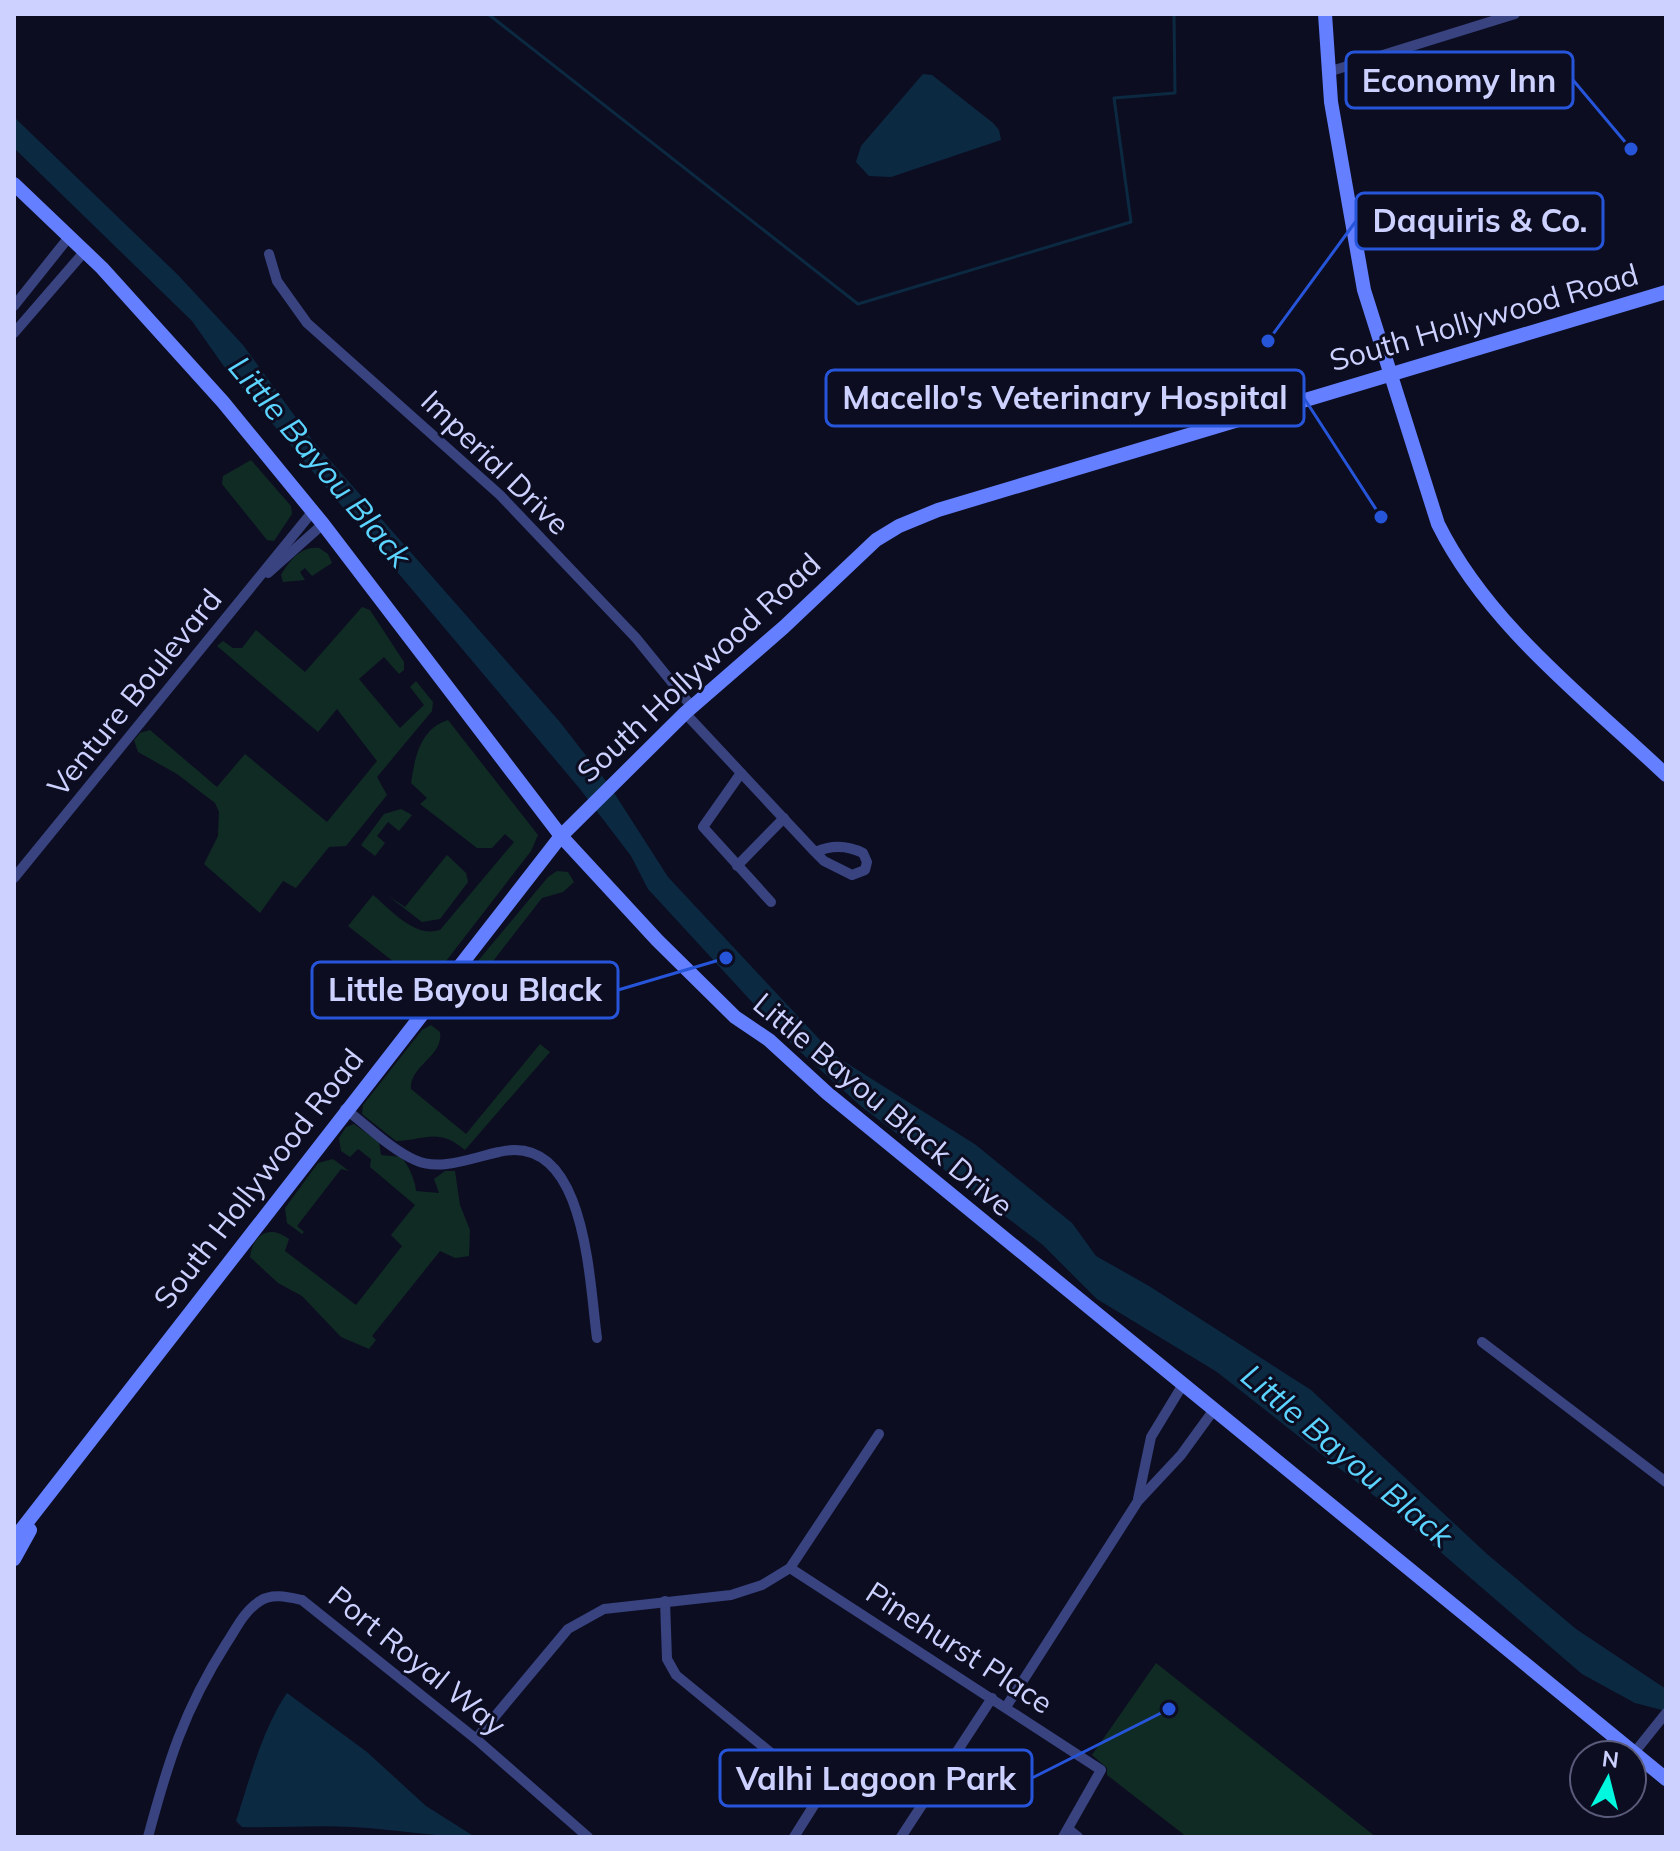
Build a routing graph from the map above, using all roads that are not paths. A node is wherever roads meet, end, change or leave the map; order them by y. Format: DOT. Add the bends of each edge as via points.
graph roads {
  1 [pos="1325,14"];
  2 [pos="1515,14"];
  3 [pos="1328,72"];
  4 [pos="14,184"];
  5 [pos="69,237"];
  6 [pos="85,251"];
  7 [pos="269,254"];
  8 [pos="1666,292"];
  9 [pos="14,306"];
  10 [pos="14,333"];
  11 [pos="1390,372"];
  12 [pos="313,511"];
  13 [pos="323,524"];
  14 [pos="263,576"];
  15 [pos="688,710"];
  16 [pos="741,773"];
  17 [pos="1666,775"];
  18 [pos="784,818"];
  19 [pos="561,836"];
  20 [pos="815,852"];
  21 [pos="737,866"];
  22 [pos="14,878"];
  23 [pos="771,902"];
  24 [pos="345,1109"];
  25 [pos="597,1338"];
  26 [pos="1482,1342"];
  27 [pos="1182,1386"];
  28 [pos="1213,1411"];
  29 [pos="879,1434"];
  30 [pos="1666,1482"];
  31 [pos="51,1491"];
  32 [pos="1138,1501"];
  33 [pos="14,1539"];
  34 [pos="14,1559"];
  35 [pos="790,1568"];
  36 [pos="665,1601"];
  37 [pos="992,1698"];
  38 [pos="1006,1707"];
  39 [pos="1666,1713"];
  40 [pos="476,1739"];
  41 [pos="1617,1739"];
  42 [pos="1645,1739"];
  43 [pos="1648,1764"];
  44 [pos="1666,1779"];
  45 [pos="1065,1833"];
  46 [pos="148,1837"];
  47 [pos="588,1837"];
  48 [pos="794,1837"];
  49 [pos="901,1837"];
  50 [pos="1078,1837"];
  1 -- 3 [label="main road"];
  2 -- 3 [label="street"];
  3 -- 11 [label="main road" via="1364,290"];
  4 -- 5 [label="main road, Little Bayou Black Drive"];
  5 -- 6 [label="main road, Little Bayou Black Drive"];
  5 -- 9 [label="street"];
  6 -- 10 [label="street"];
  6 -- 12 [label="main road, Little Bayou Black Drive" via="223,402"];
  7 -- 15 [label="street, Imperial Drive" via="277,281 307,323 500,495 636,638"];
  8 -- 11 [label="main road, South Hollywood Road"];
  11 -- 15 [label="main road, South Hollywood Road" via="899,526 876,540"];
  11 -- 17 [label="main road" via="1438,524 1454,556 1487,601"];
  12 -- 13 [label="main road, Little Bayou Black Drive"];
  12 -- 14 [label="street, Venture Boulevard"];
  13 -- 14 [label="street, Venture Boulevard"];
  13 -- 19 [label="main road, Little Bayou Black Drive"];
  14 -- 22 [label="street, Venture Boulevard"];
  15 -- 16 [label="street, Imperial Drive"];
  15 -- 19 [label="main road, South Hollywood Road"];
  16 -- 18 [label="street, Imperial Drive"];
  16 -- 21 [label="street" via="703,827"];
  18 -- 20 [label="street, Imperial Drive"];
  18 -- 21 [label="street"];
  19 -- 24 [label="main road, South Hollywood Road"];
  19 -- 27 [label="main road, Little Bayou Black Drive" via="735,1017"];
  20 -- 20 [label="street, Imperial Drive" via="851,847 863,853 865,870 852,875"];
  21 -- 23 [label="street"];
  24 -- 25 [label="street" via="415,1161 514,1157 553,1166 575,1202"];
  24 -- 31 [label="main road, South Hollywood Road"];
  26 -- 30 [label="street"];
  27 -- 28 [label="main road, Little Bayou Black Drive"];
  27 -- 32 [label="street" via="1151,1437"];
  28 -- 32 [label="street"];
  28 -- 41 [label="main road, Little Bayou Black Drive"];
  29 -- 35 [label="street"];
  31 -- 33 [label="main road, South Hollywood Road"];
  31 -- 34 [label="main road, South Hollywood Road"];
  32 -- 38 [label="street"];
  35 -- 36 [label="street" via="731,1595"];
  35 -- 37 [label="street, Pinehurst Place"];
  36 -- 40 [label="street" via="604,1609 568,1629"];
  36 -- 48 [label="street" via="667,1659 676,1675 821,1794"];
  37 -- 38 [label="street, Pinehurst Place"];
  37 -- 49 [label="street"];
  38 -- 45 [label="street, Pinehurst Place" via="1101,1770"];
  39 -- 42 [label="street"];
  40 -- 46 [label="street, Port Royal Way" via="302,1600 283,1595 262,1599 246,1613 204,1679 170,1752"];
  40 -- 47 [label="street, Port Royal Way"];
  43 -- 44 [label="main road, Little Bayou Black Drive"];
  45 -- 50 [label="street"];
}
